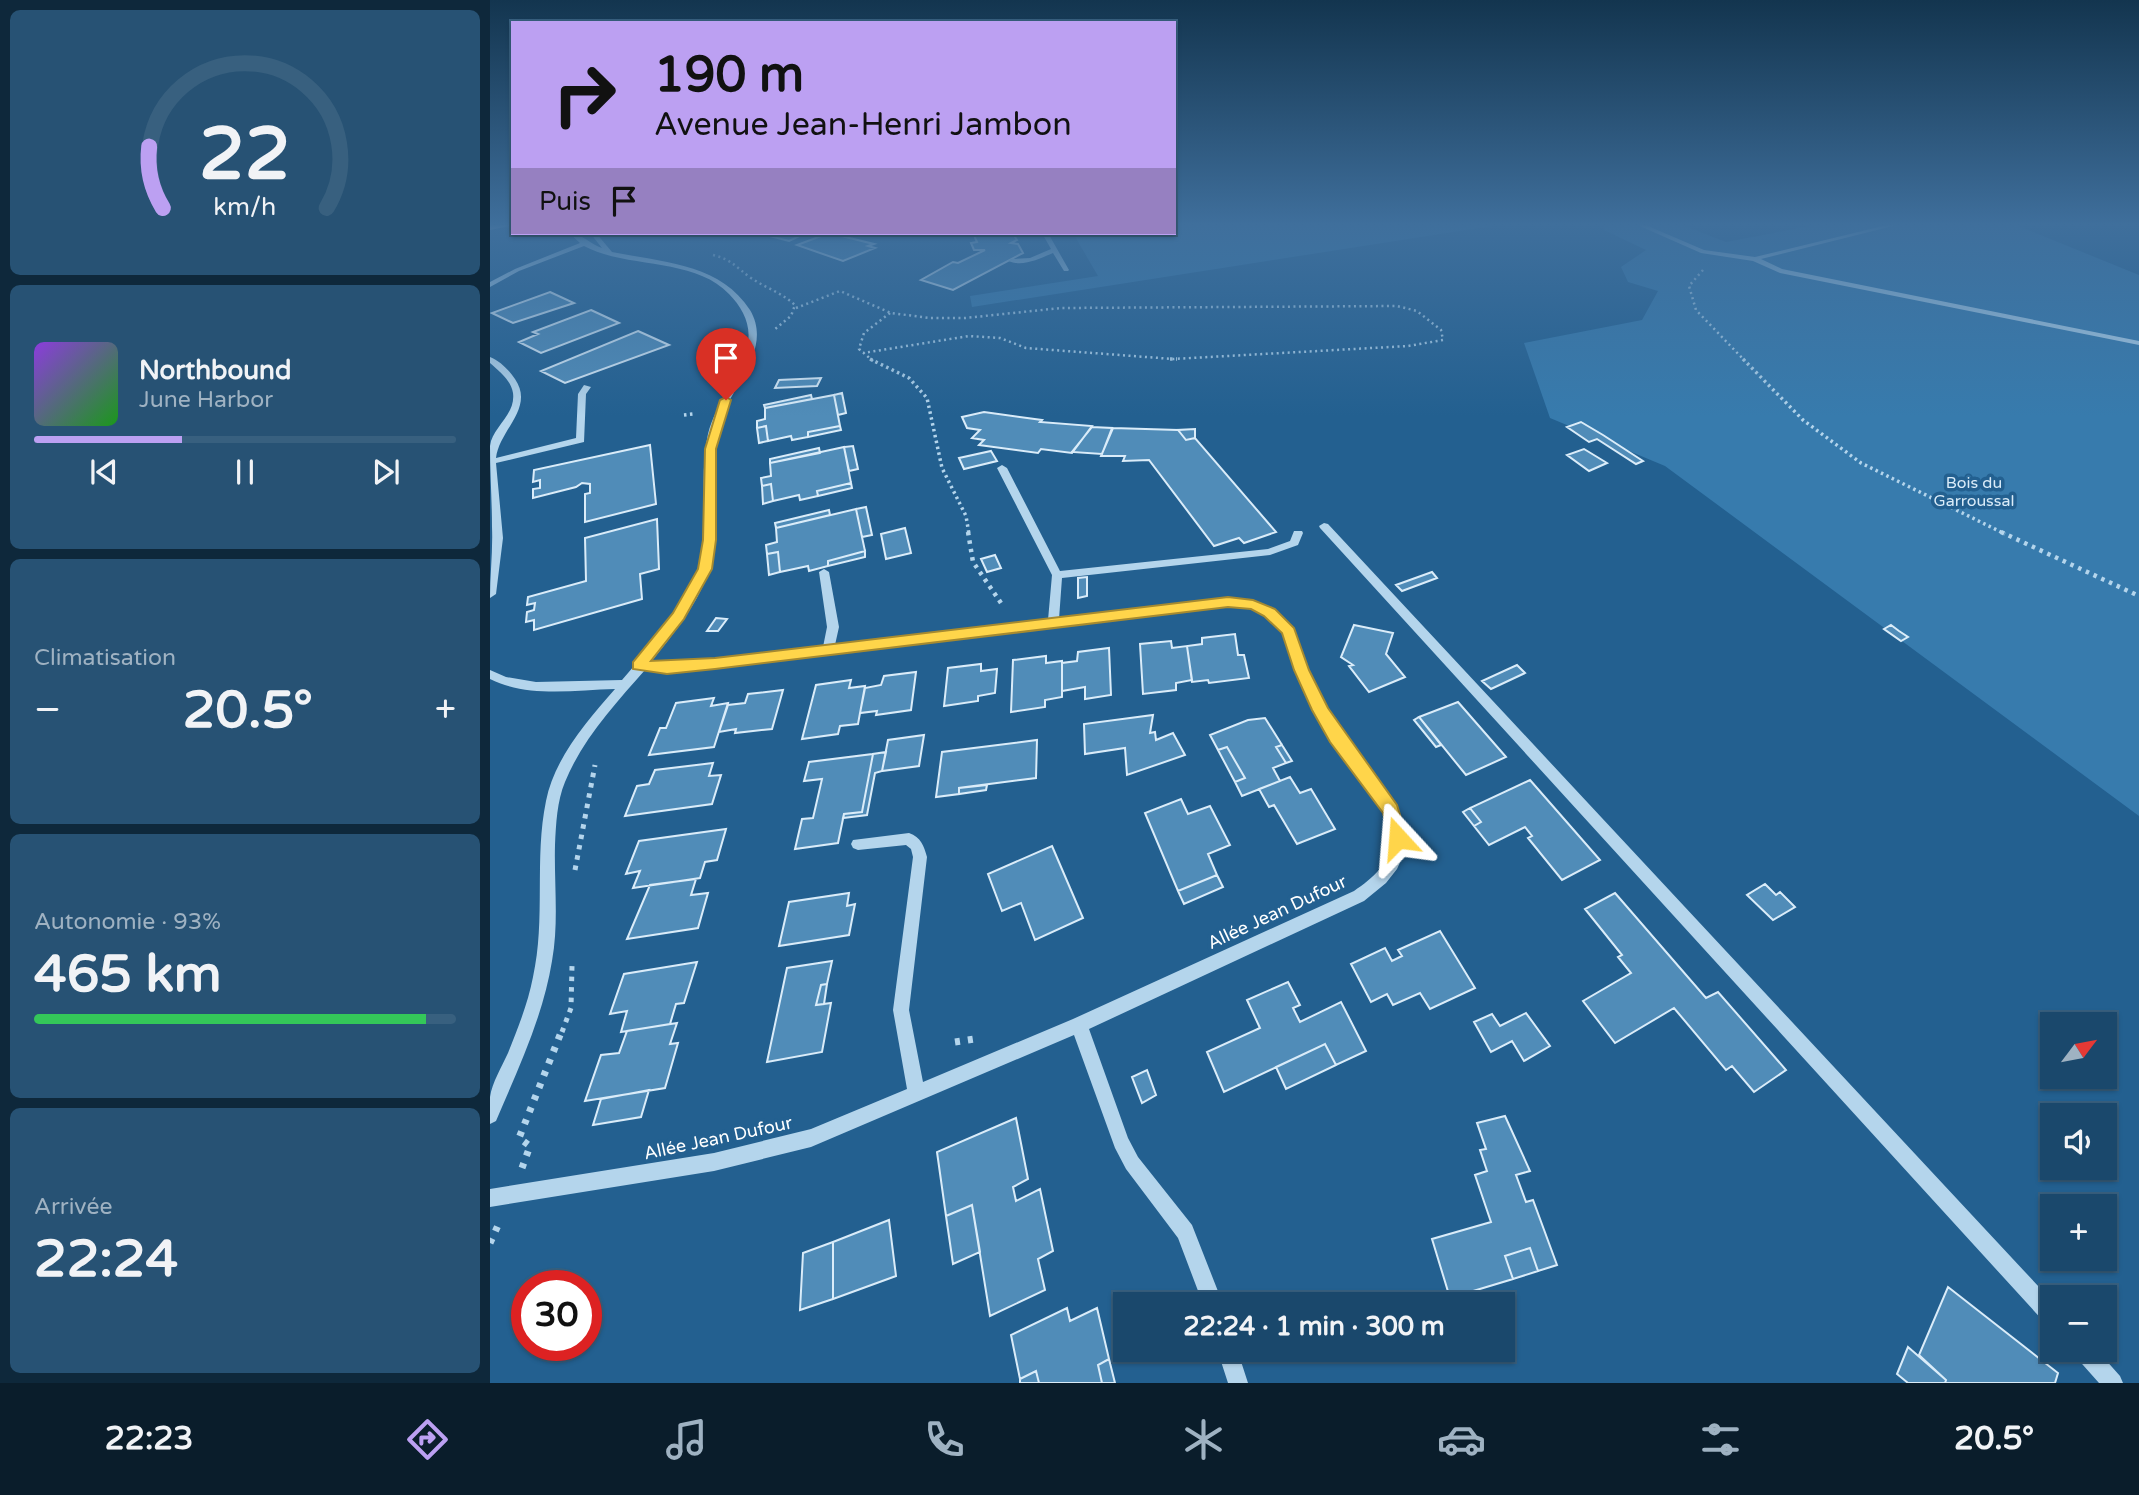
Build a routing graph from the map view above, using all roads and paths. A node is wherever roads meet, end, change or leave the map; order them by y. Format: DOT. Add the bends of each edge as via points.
graph roads {
  1 [pos="723,288"];
  2 [pos="1689,288"];
  3 [pos="1862,288"];
  4 [pos="796,307"];
  5 [pos="891,313"];
  6 [pos="2139,343"];
  7 [pos="863,353"];
  8 [pos="490,359"];
  9 [pos="587,387"];
  10 [pos="693,414"];
  11 [pos="684,415"];
  12 [pos="490,462"];
  13 [pos="1002,468"];
  14 [pos="1324,526"];
  15 [pos="1298,533"];
  16 [pos="824,572"];
  17 [pos="1057,575"];
  18 [pos="490,594"];
  19 [pos="2139,596"];
  20 [pos="1053,623"];
  21 [pos="999,629"];
  22 [pos="828,650"];
  23 [pos="639,666"];
  24 [pos="490,674"];
  25 [pos="624,684"];
  26 [pos="858,844"];
  27 [pos="1079,1025"];
  28 [pos="916,1093"];
  29 [pos="490,1115"];
  30 [pos="490,1198"];
  31 [pos="1208,1292"];
  32 [pos="2040,1303"];
  33 [pos="1231,1362"];
  34 [pos="2094,1362"];
  35 [pos="1238,1383"];
  36 [pos="2113,1383"];
  1 -- 23 [label="street" via="745,307 753,333 747,364 726,400 710,449 705,569 679,616"];
  2 -- 19 [label="path" via="1696,310 1803,420 1861,463"];
  3 -- 6 [label="lane"];
  4 -- 5 [label="path" via="840,291"];
  5 -- 7 [label="path" via="860,338"];
  5 -- 7 [label="path" via="965,318 1061,308 1396,306 1417,311 1441,330 1443,340 1408,346 1172,359 1027,348 1000,338 970,337"];
  7 -- 21 [label="path" via="909,378 927,398 942,468 966,516 973,562 1001,603"];
  8 -- 12 [label="street" via="510,379 517,397"];
  9 -- 12 [label="street" via="582,394 582,440"];
  10 -- 11 [label="path"];
  12 -- 18 [label="street" via="498,540"];
  13 -- 17 [label="street"];
  14 -- 32 [label="lane"];
  15 -- 17 [label="lane" via="1294,543 1269,552"];
  16 -- 22 [label="street" via="833,627"];
  17 -- 20 [label="lane"];
  20 -- 21 [label="street, Allée Jean Dufour"];
  20 -- 27 [label="street, Allée Jean Dufour" via="1228,602 1270,612 1289,631 1301,670 1336,737 1391,811 1398,838 1387,874 1359,896"];
  21 -- 22 [label="street, Allée Jean Dufour"];
  22 -- 23 [label="street, Allée Jean Dufour" via="667,668"];
  23 -- 25 [label="street"];
  24 -- 25 [label="street" via="504,682 531,686"];
  25 -- 29 [label="street" via="587,731 558,783 551,817 545,957 532,1018"];
  26 -- 28 [label="lane" via="909,839 920,857 901,1010"];
  27 -- 28 [label="street, Allée Jean Dufour"];
  27 -- 31 [label="street" via="1121,1142 1185,1232"];
  28 -- 30 [label="street, Allée Jean Dufour" via="781,1147"];
  33 -- 35 [label="street"];
  34 -- 36 [label="street"];
}
